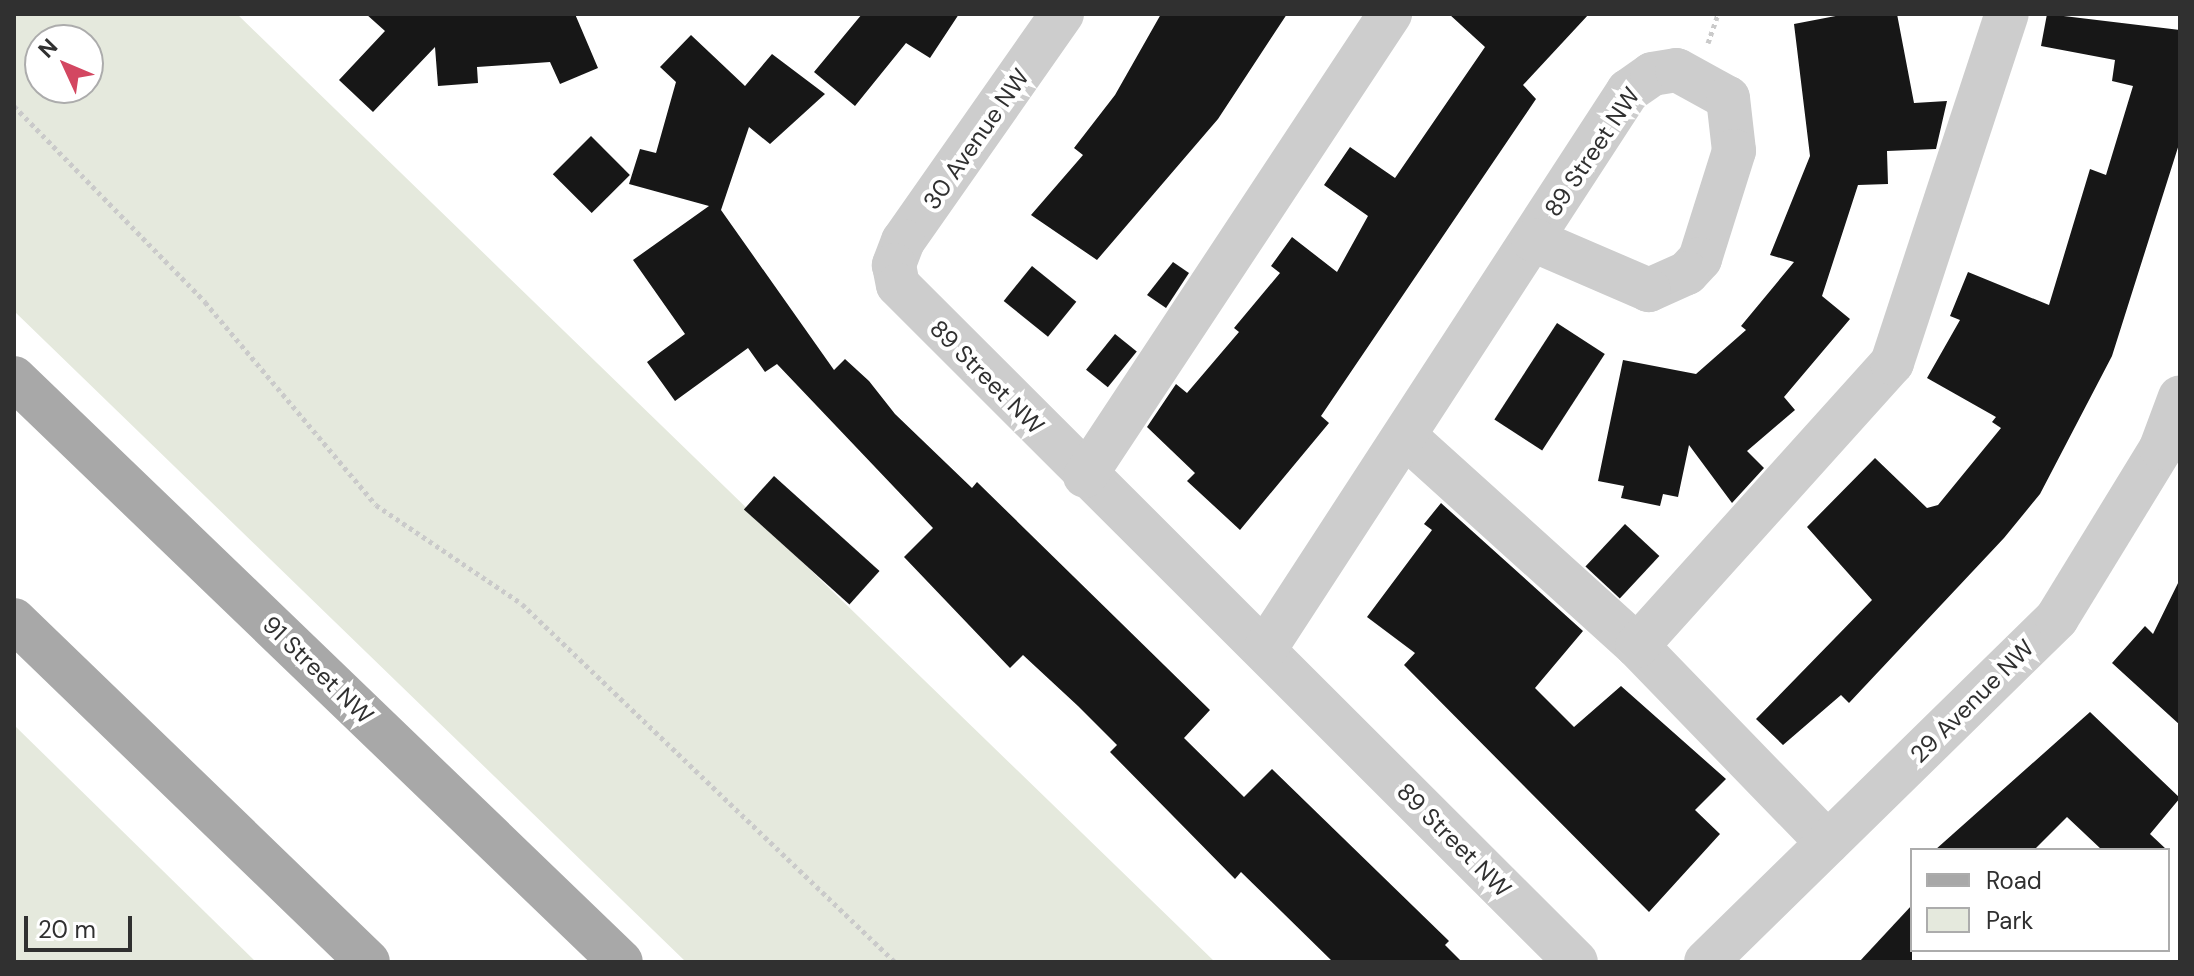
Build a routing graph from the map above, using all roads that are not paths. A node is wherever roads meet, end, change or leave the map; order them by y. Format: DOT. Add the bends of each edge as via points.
graph roads {
  1 [pos="1062,14"];
  2 [pos="1390,14"];
  3 [pos="2007,14"];
  4 [pos="1533,240"];
  5 [pos="894,265"];
  6 [pos="14,378"];
  7 [pos="2180,397"];
  8 [pos="1407,438"];
  9 [pos="1085,476"];
  10 [pos="14,620"];
  11 [pos="1637,646"];
  12 [pos="1265,649"];
  13 [pos="1828,843"];
  14 [pos="368,962"];
  15 [pos="621,962"];
  16 [pos="1576,962"];
  17 [pos="1706,962"];
  1 -- 5 [label="street, 30 Avenue NW" via="903,241"];
  2 -- 9 [label="street"];
  3 -- 11 [label="street" via="1892,363"];
  4 -- 4 [label="street, 89 Street NW" via="1649,290 1687,273 1700,259 1734,151 1728,98 1677,70 1637,82"];
  4 -- 8 [label="street, 89 Street NW"];
  5 -- 9 [label="street, 89 Street NW" via="909,299"];
  6 -- 15 [label="main road, 91 Street NW"];
  7 -- 13 [label="street, 29 Avenue NW" via="2161,448 2057,618"];
  8 -- 11 [label="street"];
  8 -- 12 [label="street, 89 Street NW"];
  9 -- 12 [label="street, 89 Street NW"];
  10 -- 14 [label="main road"];
  11 -- 13 [label="street"];
  12 -- 16 [label="street, 89 Street NW"];
  13 -- 17 [label="street, 29 Avenue NW"];
}
